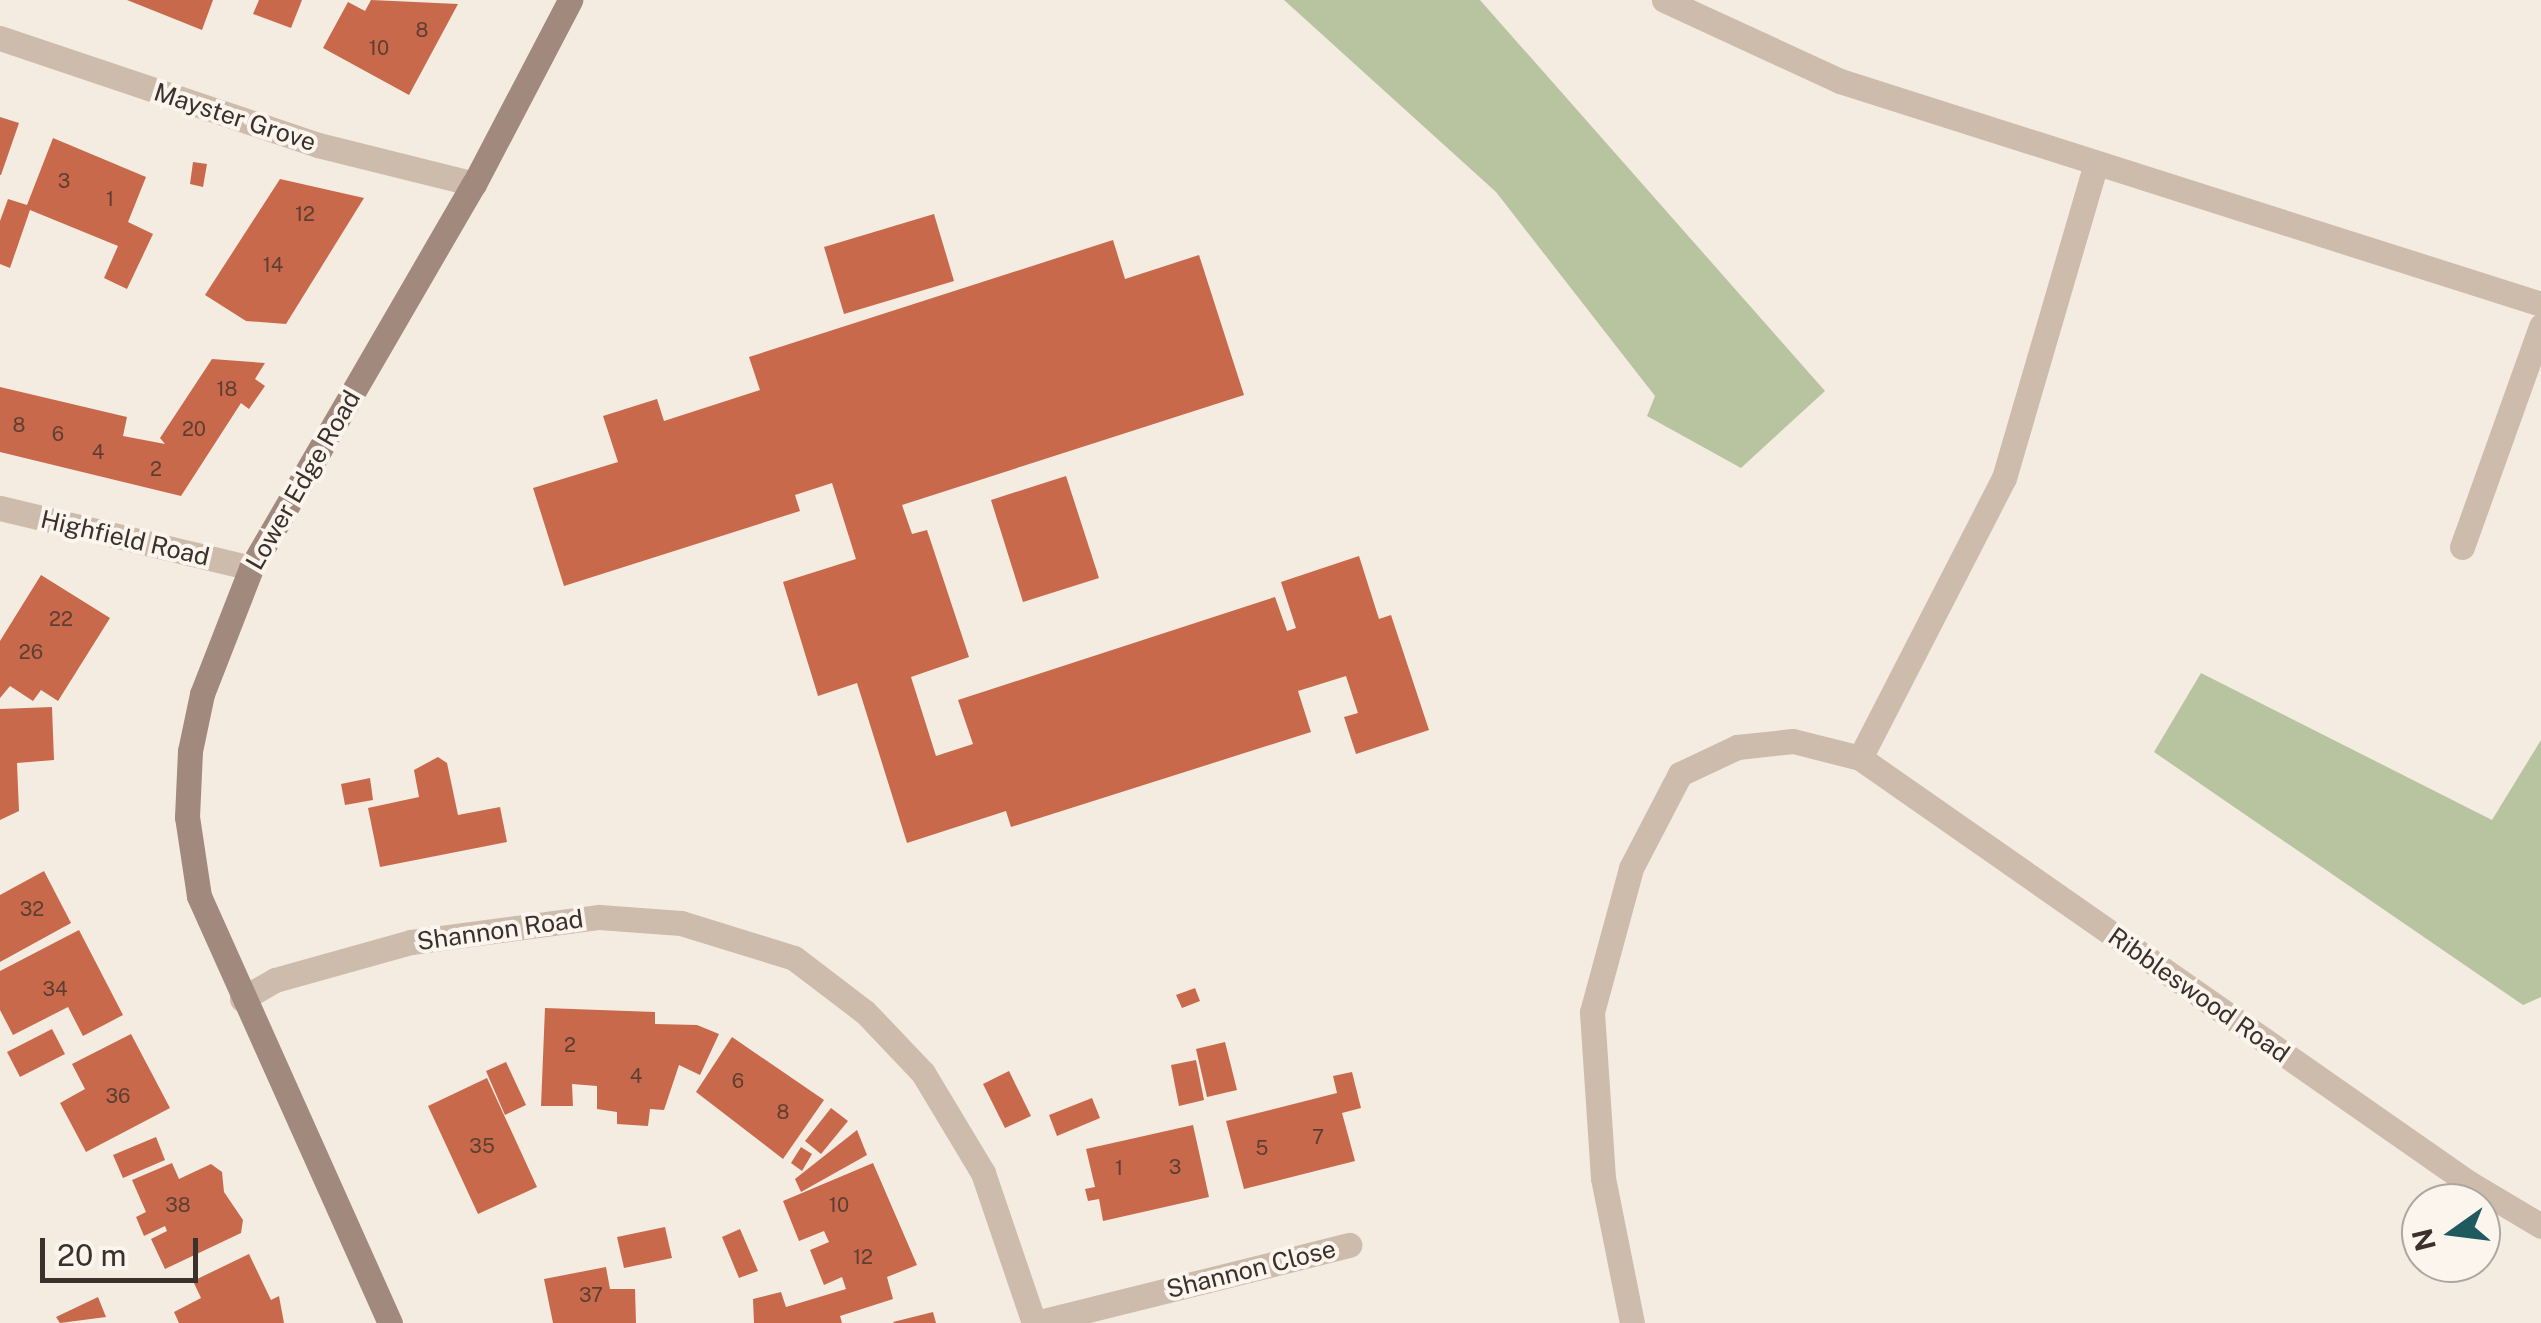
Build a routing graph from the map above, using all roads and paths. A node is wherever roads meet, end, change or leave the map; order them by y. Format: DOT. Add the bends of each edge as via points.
graph roads {
  1 [pos="570,0"];
  2 [pos="1664,0"];
  3 [pos="0,38"];
  4 [pos="2095,167"];
  5 [pos="474,184"];
  6 [pos="2541,304"];
  7 [pos="2541,326"];
  8 [pos="0,508"];
  9 [pos="2462,547"];
  10 [pos="251,568"];
  11 [pos="1860,758"];
  12 [pos="242,999"];
  13 [pos="2541,1226"];
  14 [pos="1349,1245"];
  15 [pos="390,1323"];
  16 [pos="1035,1323"];
  17 [pos="1632,1323"];
  1 -- 5 [label="street, Lower Edge Road"];
  2 -- 4 [label="street" via="1840,81"];
  3 -- 5 [label="street, Mayster Grove" via="318,145"];
  4 -- 6 [label="street"];
  4 -- 11 [label="street" via="2004,478"];
  5 -- 10 [label="street, Lower Edge Road"];
  7 -- 9 [label="street"];
  8 -- 10 [label="street, Highfield Road"];
  10 -- 12 [label="street, Lower Edge Road" via="202,694 190,750 187,817 199,896"];
  11 -- 13 [label="street, Ribbleswood Road" via="2469,1184"];
  11 -- 17 [label="street" via="1793,741 1722,754 1680,774 1631,868 1592,1012 1602,1178"];
  12 -- 15 [label="street, Lower Edge Road"];
  12 -- 16 [label="street, Shannon Road" via="275,980 411,942 599,917 681,923 794,958 865,1012 923,1073 982,1173"];
  14 -- 16 [label="street, Shannon Close"];
}
